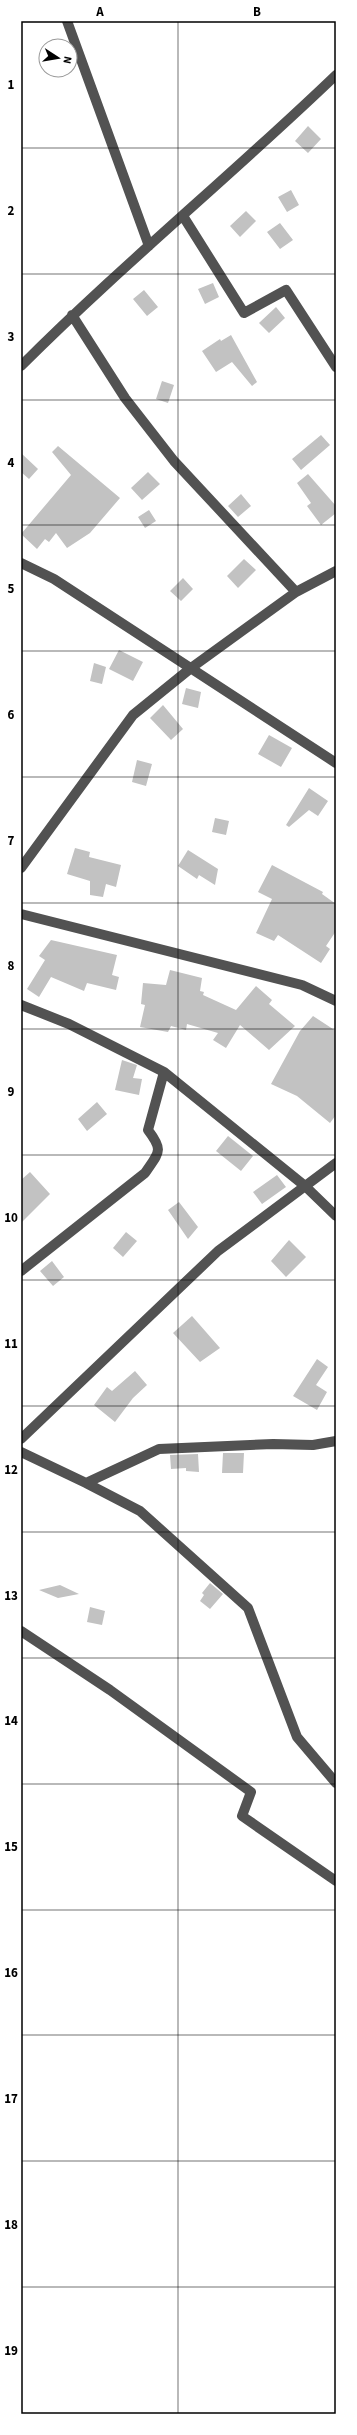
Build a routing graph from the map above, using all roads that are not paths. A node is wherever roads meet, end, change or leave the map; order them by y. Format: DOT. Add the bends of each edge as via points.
graph roads {
  1 [pos="67,21"];
  2 [pos="336,75"];
  3 [pos="183,216"];
  4 [pos="149,246"];
  5 [pos="72,315"];
  6 [pos="21,366"];
  7 [pos="336,367"];
  8 [pos="21,562"];
  9 [pos="336,571"];
  10 [pos="296,592"];
  11 [pos="191,668"];
  12 [pos="336,763"];
  13 [pos="21,868"];
  14 [pos="21,914"];
  15 [pos="336,1001"];
  16 [pos="21,1005"];
  17 [pos="164,1072"];
  18 [pos="336,1163"];
  19 [pos="305,1186"];
  20 [pos="336,1216"];
  21 [pos="21,1271"];
  22 [pos="21,1439"];
  23 [pos="336,1441"];
  24 [pos="21,1452"];
  25 [pos="86,1483"];
  26 [pos="21,1631"];
  27 [pos="336,1783"];
  28 [pos="336,1881"];
  1 -- 4 [label="street"];
  2 -- 3 [label="street"];
  3 -- 4 [label="street"];
  3 -- 7 [label="street" via="244,313 286,290"];
  4 -- 5 [label="street"];
  5 -- 6 [label="street"];
  5 -- 10 [label="street" via="125,398 174,461"];
  8 -- 11 [label="street" via="54,580"];
  9 -- 10 [label="street"];
  10 -- 11 [label="street"];
  11 -- 12 [label="street"];
  11 -- 13 [label="street" via="133,715"];
  14 -- 15 [label="street" via="302,985"];
  16 -- 17 [label="street" via="69,1024"];
  17 -- 19 [label="street"];
  17 -- 21 [label="street" via="148,1130 158,1143 158,1154 145,1173"];
  18 -- 19 [label="street"];
  19 -- 20 [label="street"];
  19 -- 22 [label="street" via="218,1250"];
  23 -- 25 [label="street" via="313,1445 273,1444 159,1449"];
  24 -- 25 [label="street"];
  25 -- 27 [label="street" via="140,1512 248,1608 298,1737"];
  26 -- 28 [label="street" via="110,1690 251,1792 242,1816"];
}
